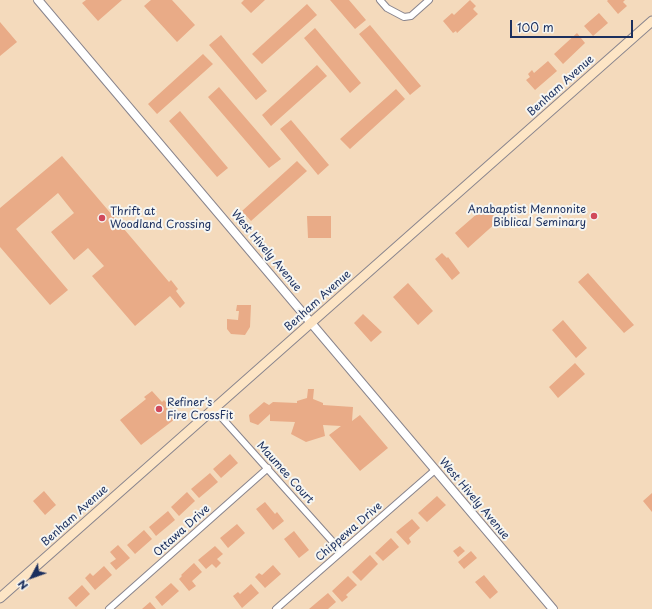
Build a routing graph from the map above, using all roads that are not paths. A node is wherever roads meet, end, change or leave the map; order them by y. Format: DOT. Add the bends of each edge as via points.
graph roads {
  1 [pos="38,0"];
  2 [pos="380,0"];
  3 [pos="429,0"];
  4 [pos="652,21"];
  5 [pos="312,323"];
  6 [pos="214,409"];
  7 [pos="268,468"];
  8 [pos="435,470"];
  9 [pos="341,551"];
  10 [pos="0,598"];
  11 [pos="109,609"];
  12 [pos="276,609"];
  13 [pos="553,609"];
  1 -- 5 [label="street, West Hively Avenue"];
  2 -- 3 [label="street" via="386,8 404,17 411,16"];
  4 -- 5 [label="main road, Benham Avenue"];
  5 -- 6 [label="main road, Benham Avenue"];
  5 -- 8 [label="street, West Hively Avenue"];
  6 -- 7 [label="street, Maumee Court"];
  6 -- 10 [label="main road, Benham Avenue"];
  7 -- 9 [label="street, Maumee Court"];
  7 -- 11 [label="street, Ottawa Drive"];
  8 -- 9 [label="street, Chippewa Drive"];
  8 -- 13 [label="street, West Hively Avenue"];
  9 -- 12 [label="street, Chippewa Drive"];
}
